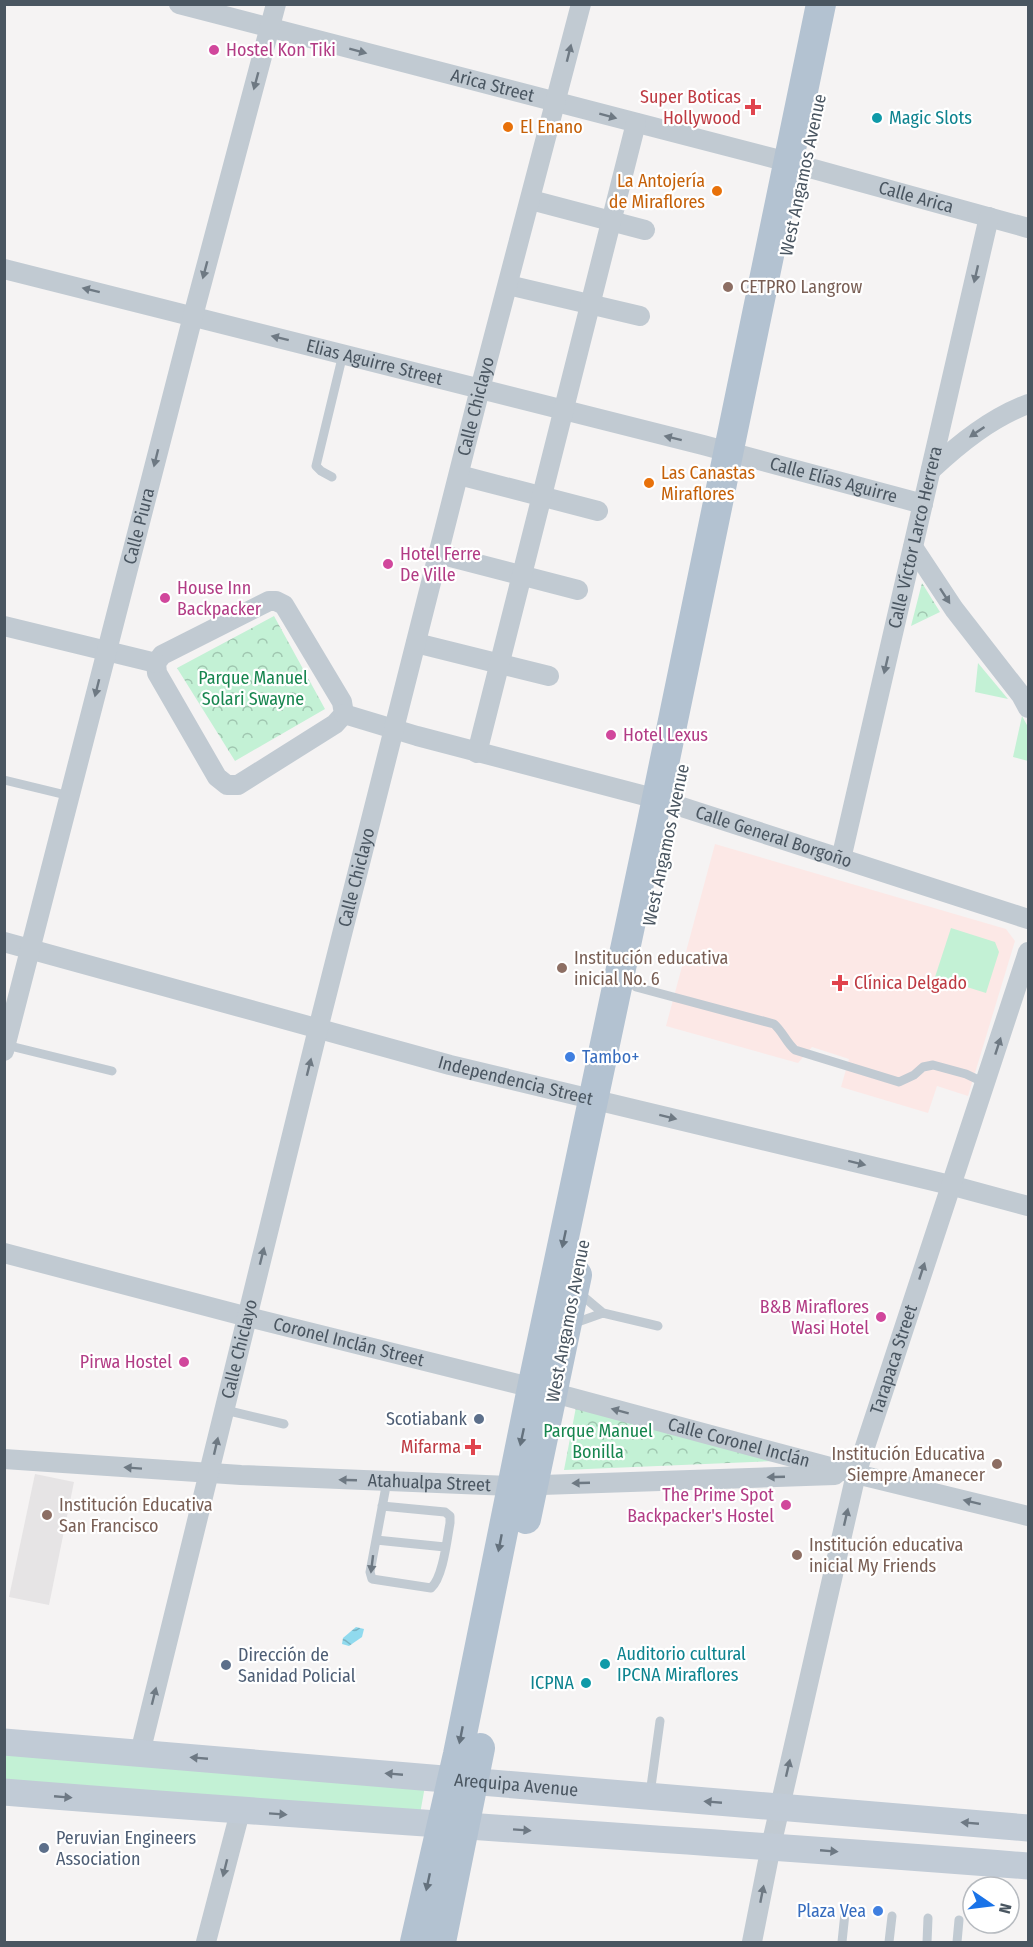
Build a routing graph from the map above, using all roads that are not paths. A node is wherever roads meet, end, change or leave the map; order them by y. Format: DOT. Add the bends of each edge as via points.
graph roads {
  1 [pos="179,4"];
  2 [pos="276,4"];
  3 [pos="581,4"];
  4 [pos="821,4"];
  5 [pos="838,4"];
  6 [pos="270,28"];
  7 [pos="557,102"];
  8 [pos="636,123"];
  9 [pos="797,165"];
  10 [pos="531,200"];
  11 [pos="989,217"];
  12 [pos="611,221"];
  13 [pos="1029,228"];
  14 [pos="645,230"];
  15 [pos="4,268"];
  16 [pos="508,285"];
  17 [pos="590,304"];
  18 [pos="193,316"];
  19 [pos="640,316"];
  20 [pos="343,354"];
  21 [pos="480,389"];
  22 [pos="1029,404"];
  23 [pos="564,410"];
  24 [pos="737,454"];
  25 [pos="931,470"];
  26 [pos="459,475"];
  27 [pos="332,477"];
  28 [pos="542,497"];
  29 [pos="923,504"];
  30 [pos="598,511"];
  31 [pos="913,547"];
  32 [pos="439,554"];
  33 [pos="522,575"];
  34 [pos="578,590"];
  35 [pos="4,626"];
  36 [pos="416,643"];
  37 [pos="107,651"];
  38 [pos="156,663"];
  39 [pos="500,663"];
  40 [pos="549,676"];
  41 [pos="1029,708"];
  42 [pos="344,714"];
  43 [pos="394,730"];
  44 [pos="477,753"];
  45 [pos="4,780"];
  46 [pos="70,796"];
  47 [pos="666,803"];
  48 [pos="841,859"];
  49 [pos="1029,919"];
  50 [pos="4,942"];
  51 [pos="31,949"];
  52 [pos="1029,952"];
  53 [pos="636,987"];
  54 [pos="318,1029"];
  55 [pos="5,1048"];
  56 [pos="112,1071"];
  57 [pos="985,1083"];
  58 [pos="602,1101"];
  59 [pos="950,1185"];
  60 [pos="1029,1206"];
  61 [pos="4,1252"];
  62 [pos="574,1289"];
  63 [pos="603,1313"];
  64 [pos="248,1317"];
  65 [pos="567,1326"];
  66 [pos="658,1326"];
  67 [pos="543,1390"];
  68 [pos="225,1410"];
  69 [pos="284,1424"];
  70 [pos="4,1459"];
  71 [pos="210,1473"];
  72 [pos="856,1474"];
  73 [pos="387,1481"];
  74 [pos="522,1486"];
  75 [pos="382,1506"];
  76 [pos="1029,1516"];
  77 [pos="376,1540"];
  78 [pos="445,1547"];
  79 [pos="660,1721"];
  80 [pos="4,1742"];
  81 [pos="140,1753"];
  82 [pos="462,1780"];
  83 [pos="4,1792"];
  84 [pos="650,1796"];
  85 [pos="780,1808"];
  86 [pos="240,1812"];
  87 [pos="452,1826"];
  88 [pos="1029,1828"];
  89 [pos="771,1846"];
  90 [pos="1029,1866"];
  91 [pos="844,1913"];
  92 [pos="892,1916"];
  93 [pos="928,1918"];
  94 [pos="959,1920"];
  95 [pos="206,1942"];
  96 [pos="416,1942"];
  97 [pos="441,1942"];
  98 [pos="752,1942"];
  99 [pos="842,1942"];
  100 [pos="889,1942"];
  101 [pos="927,1942"];
  102 [pos="957,1942"];
  1 -- 6 [label="street, Arica Street"];
  2 -- 6 [label="street, Calle Piura"];
  7 -- 3 [label="street, Calle Chiclayo, one-way"];
  4 -- 9 [label="main road, West Angamos Avenue"];
  5 -- 9 [label="main road, West Angamos Avenue"];
  6 -- 7 [label="street, Arica Street, one-way"];
  6 -- 18 [label="street, Calle Piura, one-way"];
  7 -- 8 [label="street, Arica Street, one-way"];
  7 -- 10 [label="street, Calle Chiclayo"];
  8 -- 9 [label="street, Arica Street"];
  8 -- 12 [label="street"];
  9 -- 11 [label="street, Calle Arica"];
  9 -- 24 [label="main road, West Angamos Avenue"];
  10 -- 12 [label="street"];
  10 -- 16 [label="street, Calle Chiclayo"];
  11 -- 13 [label="street, Calle Arica"];
  11 -- 25 [label="street, Calle Víctor Larco Herrera, one-way"];
  12 -- 14 [label="street"];
  12 -- 17 [label="street"];
  18 -- 15 [label="street, Elias Aguirre Street, one-way"];
  16 -- 17 [label="street"];
  16 -- 21 [label="street, Calle Chiclayo"];
  17 -- 19 [label="street"];
  17 -- 23 [label="street"];
  20 -- 18 [label="street, Elias Aguirre Street, one-way"];
  18 -- 37 [label="street, Calle Piura, one-way"];
  20 -- 21 [label="street, Elias Aguirre Street"];
  20 -- 27 [label="lane" via="316,466"];
  21 -- 23 [label="street, Elias Aguirre Street"];
  21 -- 26 [label="street, Calle Chiclayo"];
  22 -- 25 [label="street, one-way" via="976,432"];
  24 -- 23 [label="street, Elias Aguirre Street, one-way"];
  23 -- 28 [label="street"];
  24 -- 29 [label="street, Calle Elías Aguirre"];
  24 -- 47 [label="main road, West Angamos Avenue"];
  25 -- 29 [label="street, Calle Víctor Larco Herrera"];
  26 -- 28 [label="street"];
  26 -- 32 [label="street, Calle Chiclayo"];
  28 -- 30 [label="street"];
  28 -- 33 [label="street"];
  29 -- 31 [label="street, Calle Víctor Larco Herrera"];
  31 -- 41 [label="street, one-way"];
  31 -- 48 [label="street, Calle Víctor Larco Herrera, one-way"];
  32 -- 33 [label="street"];
  32 -- 36 [label="street, Calle Chiclayo"];
  33 -- 34 [label="street"];
  33 -- 39 [label="street"];
  35 -- 37 [label="street"];
  36 -- 39 [label="street"];
  36 -- 43 [label="street, Calle Chiclayo"];
  37 -- 38 [label="street"];
  37 -- 46 [label="street, Calle Piura, one-way"];
  38 -- 42 [label="street" via="181,645 276,601 284,605 342,702"];
  38 -- 42 [label="street" via="157,673 216,777 227,785 238,785 335,724"];
  39 -- 40 [label="street"];
  39 -- 44 [label="street"];
  42 -- 43 [label="street, Calle General Borgoño"];
  43 -- 44 [label="street, Calle General Borgoño"];
  43 -- 54 [label="street, Calle Chiclayo"];
  44 -- 47 [label="street, Calle General Borgoño"];
  45 -- 46 [label="lane"];
  46 -- 51 [label="street, Calle Piura"];
  47 -- 48 [label="street, Calle General Borgoño"];
  47 -- 53 [label="main road, West Angamos Avenue"];
  47 -- 58 [label="main road, West Angamos Avenue"];
  48 -- 49 [label="street, Calle General Borgoño"];
  50 -- 51 [label="street, Independencia Street"];
  51 -- 54 [label="street, Independencia Street"];
  51 -- 55 [label="street, Calle Piura"];
  57 -- 52 [label="street, Tarapaca Street, one-way"];
  53 -- 57 [label="lane" via="774,1024 795,1050 899,1082 933,1065"];
  53 -- 58 [label="main road, West Angamos Avenue"];
  54 -- 58 [label="street, Independencia Street"];
  64 -- 54 [label="street, Calle Chiclayo, one-way"];
  55 -- 56 [label="lane"];
  57 -- 59 [label="street, Tarapaca Street"];
  58 -- 59 [label="street, Independencia Street, one-way"];
  58 -- 62 [label="main road, West Angamos Avenue"];
  58 -- 67 [label="main road, West Angamos Avenue, one-way"];
  59 -- 60 [label="street, Independencia Street"];
  72 -- 59 [label="street, Tarapaca Street, one-way"];
  61 -- 64 [label="street, Coronel Inclán Street"];
  62 -- 63 [label="lane"];
  62 -- 65 [label="main road, West Angamos Avenue"];
  63 -- 65 [label="lane"];
  63 -- 66 [label="lane"];
  64 -- 67 [label="street, Coronel Inclán Street"];
  64 -- 68 [label="street, Calle Chiclayo"];
  65 -- 67 [label="main road, West Angamos Avenue"];
  72 -- 67 [label="street, Calle Coronel Inclán, one-way"];
  67 -- 74 [label="main road, West Angamos Avenue"];
  68 -- 69 [label="lane"];
  71 -- 68 [label="street, Calle Chiclayo, one-way"];
  71 -- 70 [label="street, Atahualpa Street, one-way"];
  73 -- 71 [label="street, Atahualpa Street, one-way"];
  81 -- 71 [label="street, Calle Chiclayo, one-way"];
  72 -- 74 [label="street, Atahualpa Street, one-way"];
  76 -- 72 [label="street, Calle Coronel Inclán, one-way"];
  85 -- 72 [label="street, Tarapaca Street, one-way"];
  73 -- 74 [label="street, Atahualpa Street"];
  73 -- 75 [label="lane"];
  74 -- 82 [label="main road, West Angamos Avenue"];
  75 -- 77 [label="lane"];
  75 -- 78 [label="lane" via="445,1512 450,1523"];
  77 -- 78 [label="lane"];
  77 -- 78 [label="lane, one-way" via="372,1579 431,1588 436,1583"];
  79 -- 84 [label="lane"];
  80 -- 81 [label="main road, Arequipa Avenue"];
  82 -- 81 [label="main road, Arequipa Avenue, one-way"];
  82 -- 84 [label="main road, Arequipa Avenue"];
  82 -- 87 [label="main road, West Angamos Avenue"];
  83 -- 86 [label="main road, one-way"];
  85 -- 84 [label="main road, Arequipa Avenue, one-way"];
  88 -- 85 [label="main road, Arequipa Avenue, one-way"];
  85 -- 89 [label="street, Tarapaca Street"];
  86 -- 87 [label="main road, one-way"];
  86 -- 95 [label="street, one-way"];
  87 -- 89 [label="main road, one-way"];
  87 -- 96 [label="main road, one-way"];
  87 -- 97 [label="main road"];
  89 -- 90 [label="main road, one-way"];
  98 -- 89 [label="street, Tarapaca Street, one-way"];
  91 -- 99 [label="lane"];
  92 -- 100 [label="lane"];
  93 -- 101 [label="lane"];
  94 -- 102 [label="lane"];
}
